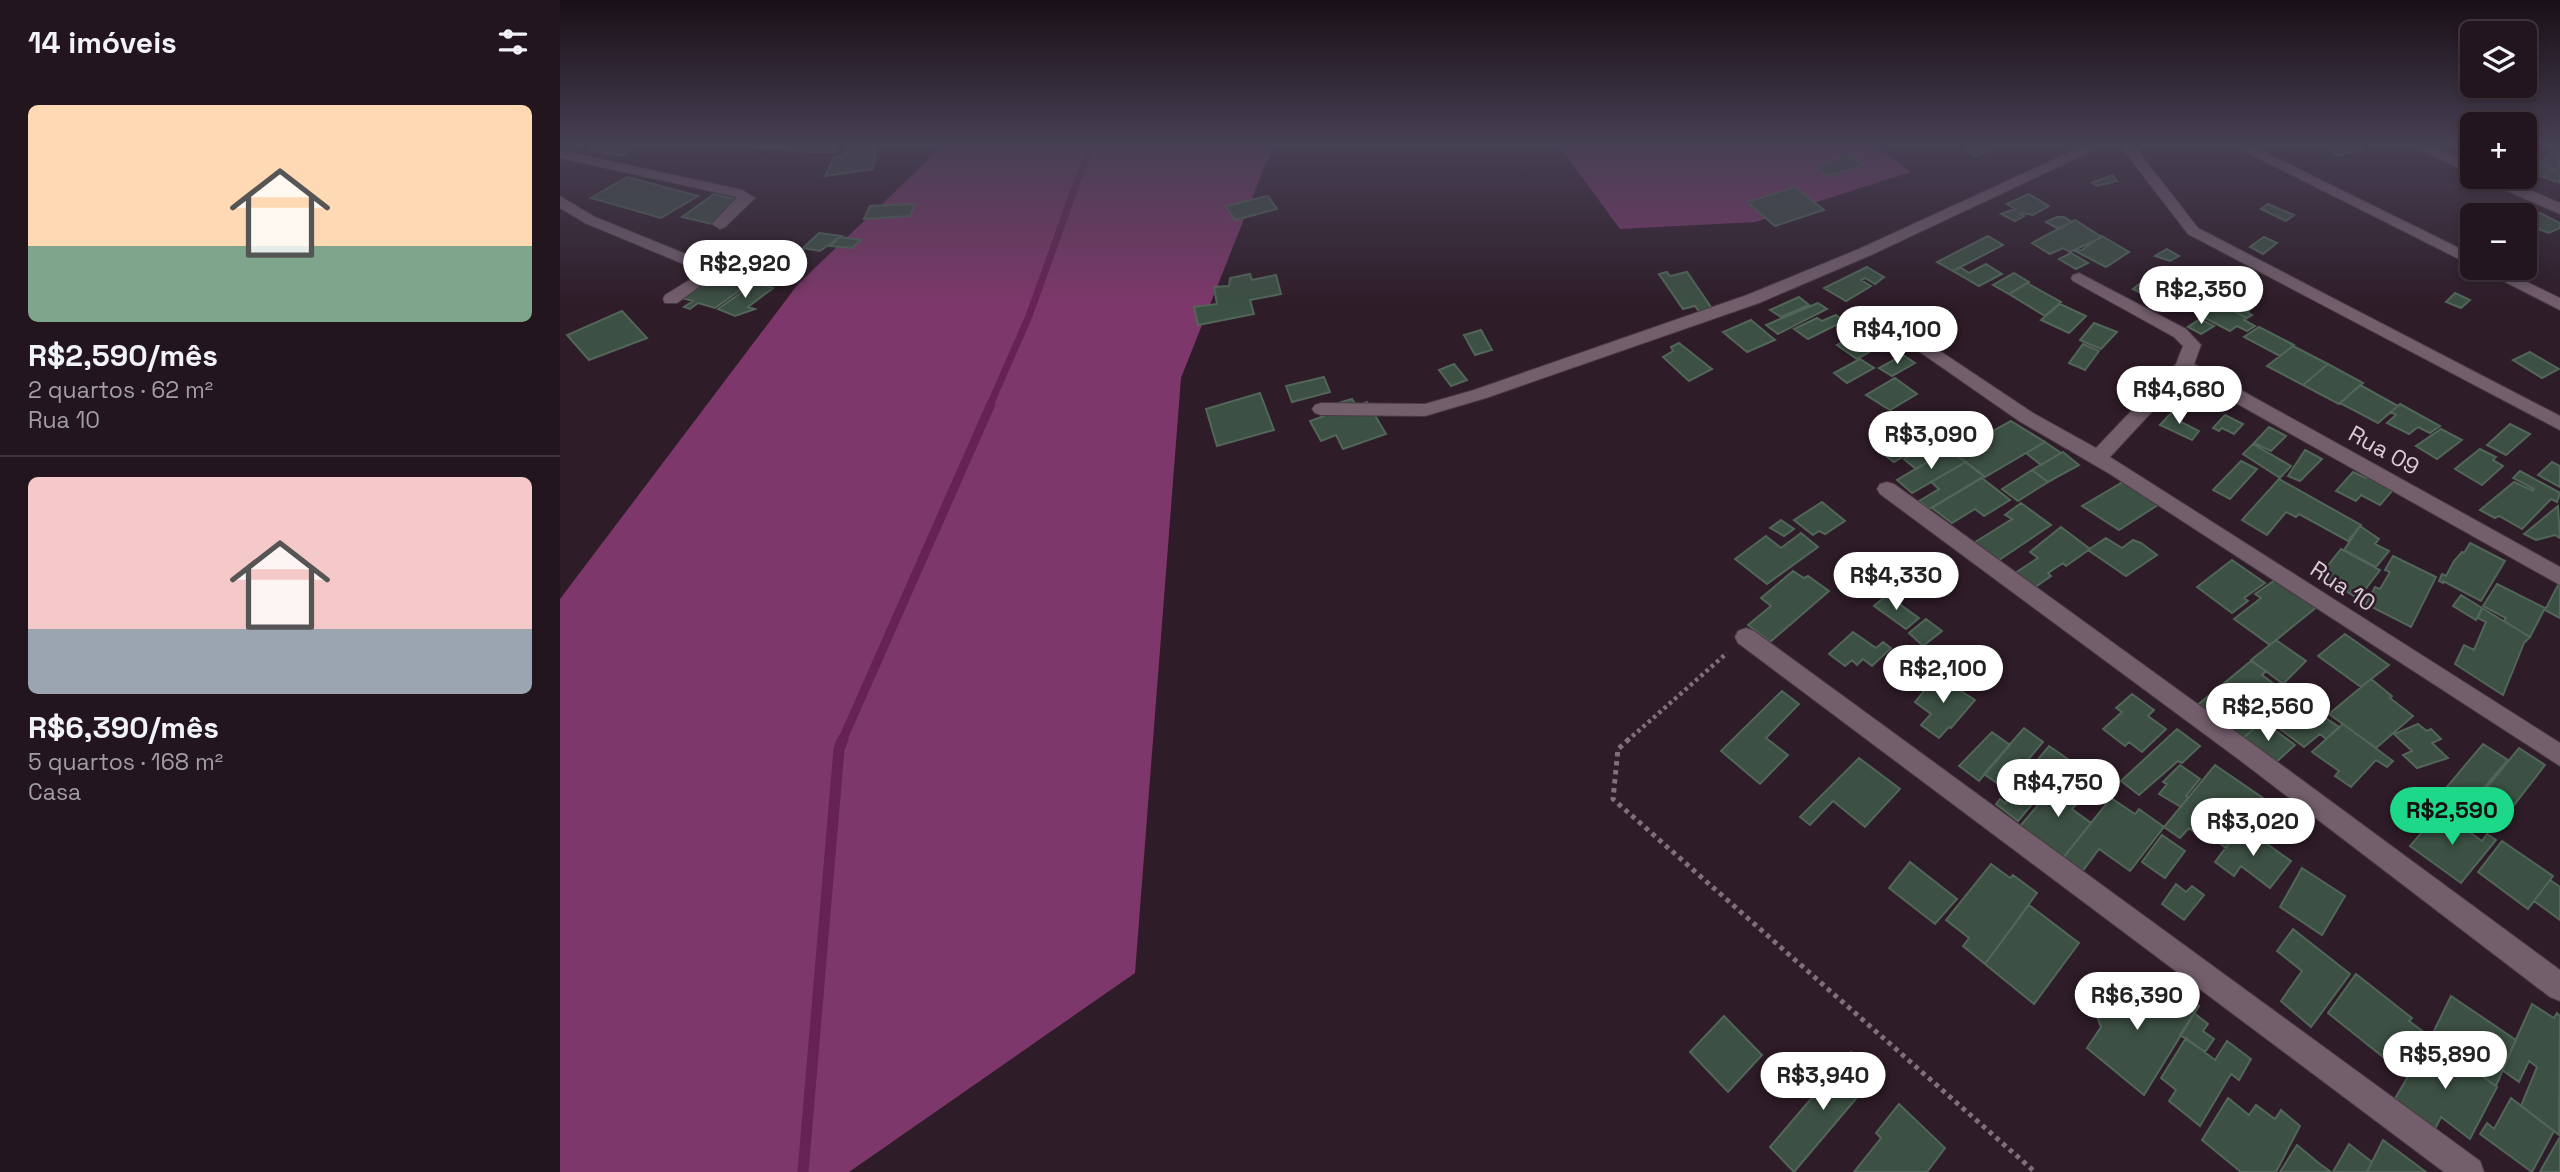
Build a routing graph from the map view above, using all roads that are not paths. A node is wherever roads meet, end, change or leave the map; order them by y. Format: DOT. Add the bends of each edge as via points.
graph roads {
  1 [pos="746,198"];
  2 [pos="1982,198"];
  3 [pos="2167,198"];
  4 [pos="2345,198"];
  5 [pos="2534,198"];
  6 [pos="560,201"];
  7 [pos="2560,209"];
  8 [pos="720,224"];
  9 [pos="2460,255"];
  10 [pos="2079,278"];
  11 [pos="2510,280"];
  12 [pos="671,299"];
  13 [pos="2560,305"];
  14 [pos="1889,326"];
  15 [pos="2184,366"];
  16 [pos="1321,409"];
  17 [pos="2560,424"];
  18 [pos="2098,458"];
  19 [pos="1886,489"];
  20 [pos="2560,577"];
  21 [pos="1746,637"];
  22 [pos="2560,756"];
  23 [pos="2560,986"];
  24 [pos="2469,1172"];
  1 -- 8 [label="street"];
  2 -- 16 [label="street" via="1818,272 1480,394 1425,410"];
  3 -- 17 [label="street" via="2193,231"];
  4 -- 9 [label="street"];
  5 -- 7 [label="street"];
  6 -- 12 [label="street" via="590,220 692,262 701,270 699,281"];
  10 -- 15 [label="street" via="2180,332 2192,345"];
  11 -- 13 [label="street"];
  14 -- 18 [label="street, Rua 10"];
  15 -- 18 [label="street"];
  15 -- 20 [label="street, Rua 09"];
  18 -- 22 [label="street, Rua 10"];
  19 -- 23 [label="street"];
  21 -- 24 [label="street"];
}
